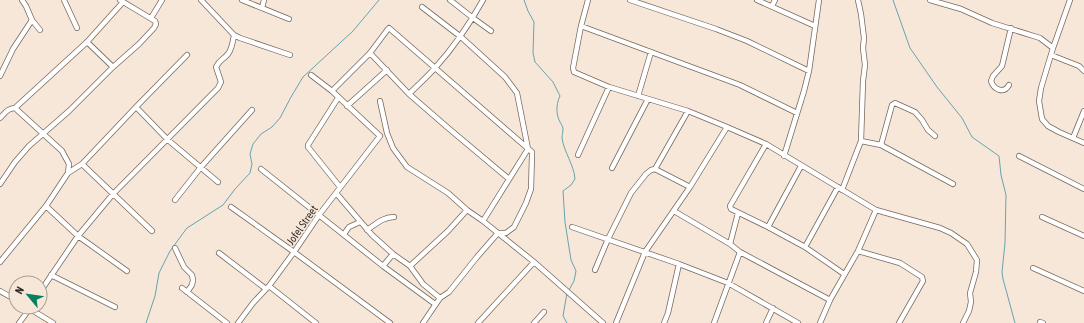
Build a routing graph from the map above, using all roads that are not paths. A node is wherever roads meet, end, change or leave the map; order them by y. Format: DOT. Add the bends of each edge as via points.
graph roads {
  1 [pos="22,0"];
  2 [pos="64,0"];
  3 [pos="162,0"];
  4 [pos="201,0"];
  5 [pos="242,0"];
  6 [pos="264,0"];
  7 [pos="450,0"];
  8 [pos="483,0"];
  9 [pos="588,0"];
  10 [pos="630,0"];
  11 [pos="757,0"];
  12 [pos="775,0"];
  13 [pos="820,0"];
  14 [pos="858,0"];
  15 [pos="930,0"];
  16 [pos="1069,0"];
  17 [pos="122,1"];
  18 [pos="772,6"];
  19 [pos="422,7"];
  20 [pos="262,8"];
  21 [pos="151,18"];
  22 [pos="473,18"];
  23 [pos="289,19"];
  24 [pos="32,20"];
  25 [pos="581,26"];
  26 [pos="815,26"];
  27 [pos="77,28"];
  28 [pos="1011,28"];
  29 [pos="40,30"];
  30 [pos="491,31"];
  31 [pos="234,35"];
  32 [pos="461,37"];
  33 [pos="88,42"];
  34 [pos="1053,48"];
  35 [pos="651,52"];
  36 [pos="370,53"];
  37 [pos="1051,54"];
  38 [pos="187,55"];
  39 [pos="290,55"];
  40 [pos="113,67"];
  41 [pos="435,68"];
  42 [pos="387,70"];
  43 [pos="810,71"];
  44 [pos="1084,71"];
  45 [pos="311,75"];
  46 [pos="0,76"];
  47 [pos="1009,85"];
  48 [pos="608,87"];
  49 [pos="332,91"];
  50 [pos="409,94"];
  51 [pos="638,96"];
  52 [pos="338,98"];
  53 [pos="648,99"];
  54 [pos="380,101"];
  55 [pos="347,106"];
  56 [pos="136,107"];
  57 [pos="16,108"];
  58 [pos="252,110"];
  59 [pos="688,111"];
  60 [pos="1084,111"];
  61 [pos="797,113"];
  62 [pos="0,118"];
  63 [pos="727,127"];
  64 [pos="43,133"];
  65 [pos="935,136"];
  66 [pos="1073,138"];
  67 [pos="168,140"];
  68 [pos="861,141"];
  69 [pos="1084,143"];
  70 [pos="766,144"];
  71 [pos="881,145"];
  72 [pos="528,149"];
  73 [pos="578,155"];
  74 [pos="784,156"];
  75 [pos="1019,156"];
  76 [pos="82,164"];
  77 [pos="802,166"];
  78 [pos="202,167"];
  79 [pos="612,168"];
  80 [pos="261,169"];
  81 [pos="655,169"];
  82 [pos="68,173"];
  83 [pos="509,179"];
  84 [pos="218,182"];
  85 [pos="0,184"];
  86 [pos="953,184"];
  87 [pos="690,187"];
  88 [pos="340,188"];
  89 [pos="1084,188"];
  90 [pos="840,189"];
  91 [pos="336,193"];
  92 [pos="113,194"];
  93 [pos="175,200"];
  94 [pos="46,206"];
  95 [pos="231,207"];
  96 [pos="467,210"];
  97 [pos="876,210"];
  98 [pos="674,211"];
  99 [pos="738,213"];
  100 [pos="319,215"];
  101 [pos="394,217"];
  102 [pos="1042,217"];
  103 [pos="483,221"];
  104 [pos="360,222"];
  105 [pos="572,227"];
  106 [pos="768,227"];
  107 [pos="367,230"];
  108 [pos="152,231"];
  109 [pos="498,233"];
  110 [pos="344,234"];
  111 [pos="78,236"];
  112 [pos="1084,236"];
  113 [pos="608,239"];
  114 [pos="730,244"];
  115 [pos="805,247"];
  116 [pos="175,248"];
  117 [pos="858,251"];
  118 [pos="294,252"];
  119 [pos="645,252"];
  120 [pos="740,252"];
  121 [pos="219,253"];
  122 [pos="393,254"];
  123 [pos="1,260"];
  124 [pos="534,262"];
  125 [pos="679,264"];
  126 [pos="383,266"];
  127 [pos="410,266"];
  128 [pos="1033,268"];
  129 [pos="595,270"];
  130 [pos="127,272"];
  131 [pos="844,274"];
  132 [pos="51,275"];
  133 [pos="48,280"];
  134 [pos="728,283"];
  135 [pos="182,288"];
  136 [pos="267,288"];
  137 [pos="187,292"];
  138 [pos="1084,292"];
  139 [pos="440,298"];
  140 [pos="830,300"];
  141 [pos="435,304"];
  142 [pos="115,306"];
  143 [pos="773,308"];
  144 [pos="544,312"];
  145 [pos="40,315"];
  146 [pos="241,322"];
  147 [pos="480,322"];
  148 [pos="53,323"];
  149 [pos="227,323"];
  150 [pos="316,323"];
  151 [pos="390,323"];
  152 [pos="423,323"];
  153 [pos="534,323"];
  154 [pos="603,323"];
  155 [pos="616,323"];
  156 [pos="664,323"];
  157 [pos="714,323"];
  158 [pos="766,323"];
  159 [pos="798,323"];
  160 [pos="820,323"];
  161 [pos="899,323"];
  162 [pos="963,323"];
  1 -- 24 [label="street"];
  2 -- 27 [label="street"];
  3 -- 21 [label="street"];
  4 -- 31 [label="street"];
  5 -- 20 [label="street"];
  6 -- 20 [label="street"];
  7 -- 22 [label="street"];
  8 -- 22 [label="street"];
  9 -- 25 [label="street"];
  10 -- 43 [label="street" via="747,41"];
  11 -- 18 [label="street"];
  12 -- 18 [label="street"];
  13 -- 26 [label="street"];
  14 -- 68 [label="street" via="862,14 865,66"];
  15 -- 28 [label="street"];
  16 -- 34 [label="street"];
  17 -- 21 [label="street"];
  17 -- 33 [label="street"];
  18 -- 26 [label="street"];
  19 -- 32 [label="street"];
  20 -- 23 [label="street"];
  21 -- 40 [label="street" via="156,24 154,28"];
  22 -- 30 [label="street"];
  22 -- 32 [label="street"];
  24 -- 29 [label="street"];
  24 -- 46 [label="street" via="13,49"];
  25 -- 35 [label="street"];
  25 -- 48 [label="street" via="573,71"];
  26 -- 43 [label="street"];
  28 -- 34 [label="street" via="1040,38"];
  28 -- 47 [label="street" via="1002,66 991,81 995,88 1002,90 1007,89"];
  31 -- 39 [label="street"];
  31 -- 67 [label="street" via="229,53 216,67 220,85"];
  32 -- 41 [label="street"];
  32 -- 72 [label="street" via="505,77 517,93"];
  33 -- 40 [label="street"];
  33 -- 57 [label="street"];
  34 -- 37 [label="street"];
  35 -- 51 [label="street"];
  35 -- 61 [label="street" via="740,85"];
  36 -- 41 [label="street" via="390,28"];
  36 -- 42 [label="street"];
  36 -- 49 [label="street"];
  37 -- 44 [label="street" via="1079,66"];
  37 -- 66 [label="street" via="1039,101 1042,119 1048,126"];
  38 -- 56 [label="street"];
  40 -- 64 [label="street"];
  41 -- 50 [label="street"];
  41 -- 72 [label="street"];
  42 -- 50 [label="street"];
  42 -- 55 [label="street"];
  43 -- 61 [label="street"];
  45 -- 49 [label="street"];
  48 -- 51 [label="street"];
  48 -- 73 [label="street"];
  49 -- 52 [label="street"];
  50 -- 83 [label="street"];
  51 -- 53 [label="street"];
  52 -- 55 [label="street"];
  52 -- 88 [label="street" via="308,147"];
  53 -- 59 [label="street"];
  53 -- 79 [label="street"];
  54 -- 96 [label="street" via="387,133 401,159 411,170 448,193"];
  55 -- 88 [label="street, Jofel Street" via="380,136"];
  56 -- 67 [label="street"];
  56 -- 76 [label="street"];
  57 -- 62 [label="street" via="7,111"];
  57 -- 64 [label="street"];
  58 -- 78 [label="street"];
  59 -- 63 [label="street"];
  59 -- 81 [label="street"];
  60 -- 66 [label="street"];
  61 -- 74 [label="street"];
  63 -- 70 [label="street"];
  63 -- 87 [label="street"];
  64 -- 82 [label="street" via="62,151 68,164"];
  64 -- 85 [label="street" via="15,162"];
  65 -- 71 [label="street" via="915,112 894,103"];
  66 -- 69 [label="street"];
  67 -- 78 [label="street"];
  67 -- 92 [label="street"];
  68 -- 71 [label="street"];
  68 -- 90 [label="street"];
  70 -- 74 [label="street"];
  70 -- 99 [label="street" via="730,206 730,209"];
  71 -- 86 [label="street"];
  72 -- 83 [label="street"];
  72 -- 109 [label="street" via="532,154 530,189 526,203 514,227 506,233"];
  74 -- 77 [label="street"];
  75 -- 89 [label="street"];
  76 -- 82 [label="street"];
  76 -- 92 [label="street"];
  77 -- 90 [label="street"];
  77 -- 106 [label="street"];
  78 -- 84 [label="street"];
  78 -- 93 [label="street"];
  80 -- 100 [label="street"];
  81 -- 87 [label="street"];
  81 -- 113 [label="street" via="646,174 631,193"];
  82 -- 94 [label="street"];
  83 -- 103 [label="street"];
  87 -- 98 [label="street"];
  88 -- 91 [label="street, Jofel Street"];
  90 -- 97 [label="street"];
  90 -- 115 [label="street"];
  91 -- 100 [label="street, Jofel Street"];
  91 -- 104 [label="street"];
  92 -- 108 [label="street"];
  92 -- 111 [label="street"];
  94 -- 111 [label="street"];
  94 -- 123 [label="street"];
  95 -- 118 [label="street"];
  96 -- 103 [label="street"];
  96 -- 127 [label="street"];
  97 -- 117 [label="street"];
  97 -- 162 [label="street" via="940,228 968,244 977,260 970,293 971,302"];
  98 -- 114 [label="street"];
  98 -- 119 [label="street"];
  99 -- 106 [label="street"];
  99 -- 114 [label="street"];
  100 -- 110 [label="street"];
  100 -- 118 [label="street, Jofel Street"];
  101 -- 107 [label="street" via="387,217"];
  102 -- 112 [label="street"];
  103 -- 109 [label="street"];
  104 -- 107 [label="street"];
  104 -- 110 [label="street" via="349,227"];
  105 -- 113 [label="street"];
  106 -- 115 [label="street"];
  107 -- 122 [label="street"];
  109 -- 124 [label="street"];
  109 -- 139 [label="street" via="449,292"];
  110 -- 126 [label="street"];
  111 -- 130 [label="street"];
  111 -- 132 [label="street"];
  113 -- 119 [label="street"];
  113 -- 129 [label="street"];
  114 -- 120 [label="street"];
  115 -- 131 [label="street"];
  116 -- 137 [label="street" via="184,268 192,275 192,285"];
  117 -- 131 [label="street"];
  117 -- 161 [label="street" via="900,263 922,278 923,281"];
  118 -- 136 [label="street, Jofel Street"];
  118 -- 151 [label="street"];
  119 -- 125 [label="street"];
  119 -- 155 [label="street"];
  120 -- 134 [label="street"];
  120 -- 140 [label="street"];
  121 -- 136 [label="street"];
  122 -- 126 [label="street"];
  122 -- 127 [label="street"];
  124 -- 147 [label="street"];
  124 -- 154 [label="street"];
  125 -- 134 [label="street"];
  125 -- 156 [label="street"];
  126 -- 141 [label="street"];
  127 -- 139 [label="street" via="423,284"];
  128 -- 138 [label="street"];
  131 -- 140 [label="street"];
  132 -- 133 [label="street"];
  132 -- 142 [label="street"];
  134 -- 143 [label="street"];
  134 -- 157 [label="street"];
  135 -- 137 [label="street"];
  136 -- 146 [label="street, Jofel Street" via="253,303"];
  136 -- 150 [label="street"];
  137 -- 149 [label="street"];
  139 -- 141 [label="street"];
  140 -- 160 [label="street"];
  141 -- 152 [label="street"];
  143 -- 158 [label="street"];
  143 -- 159 [label="street"];
  144 -- 153 [label="street"];
  145 -- 148 [label="street"];
}
